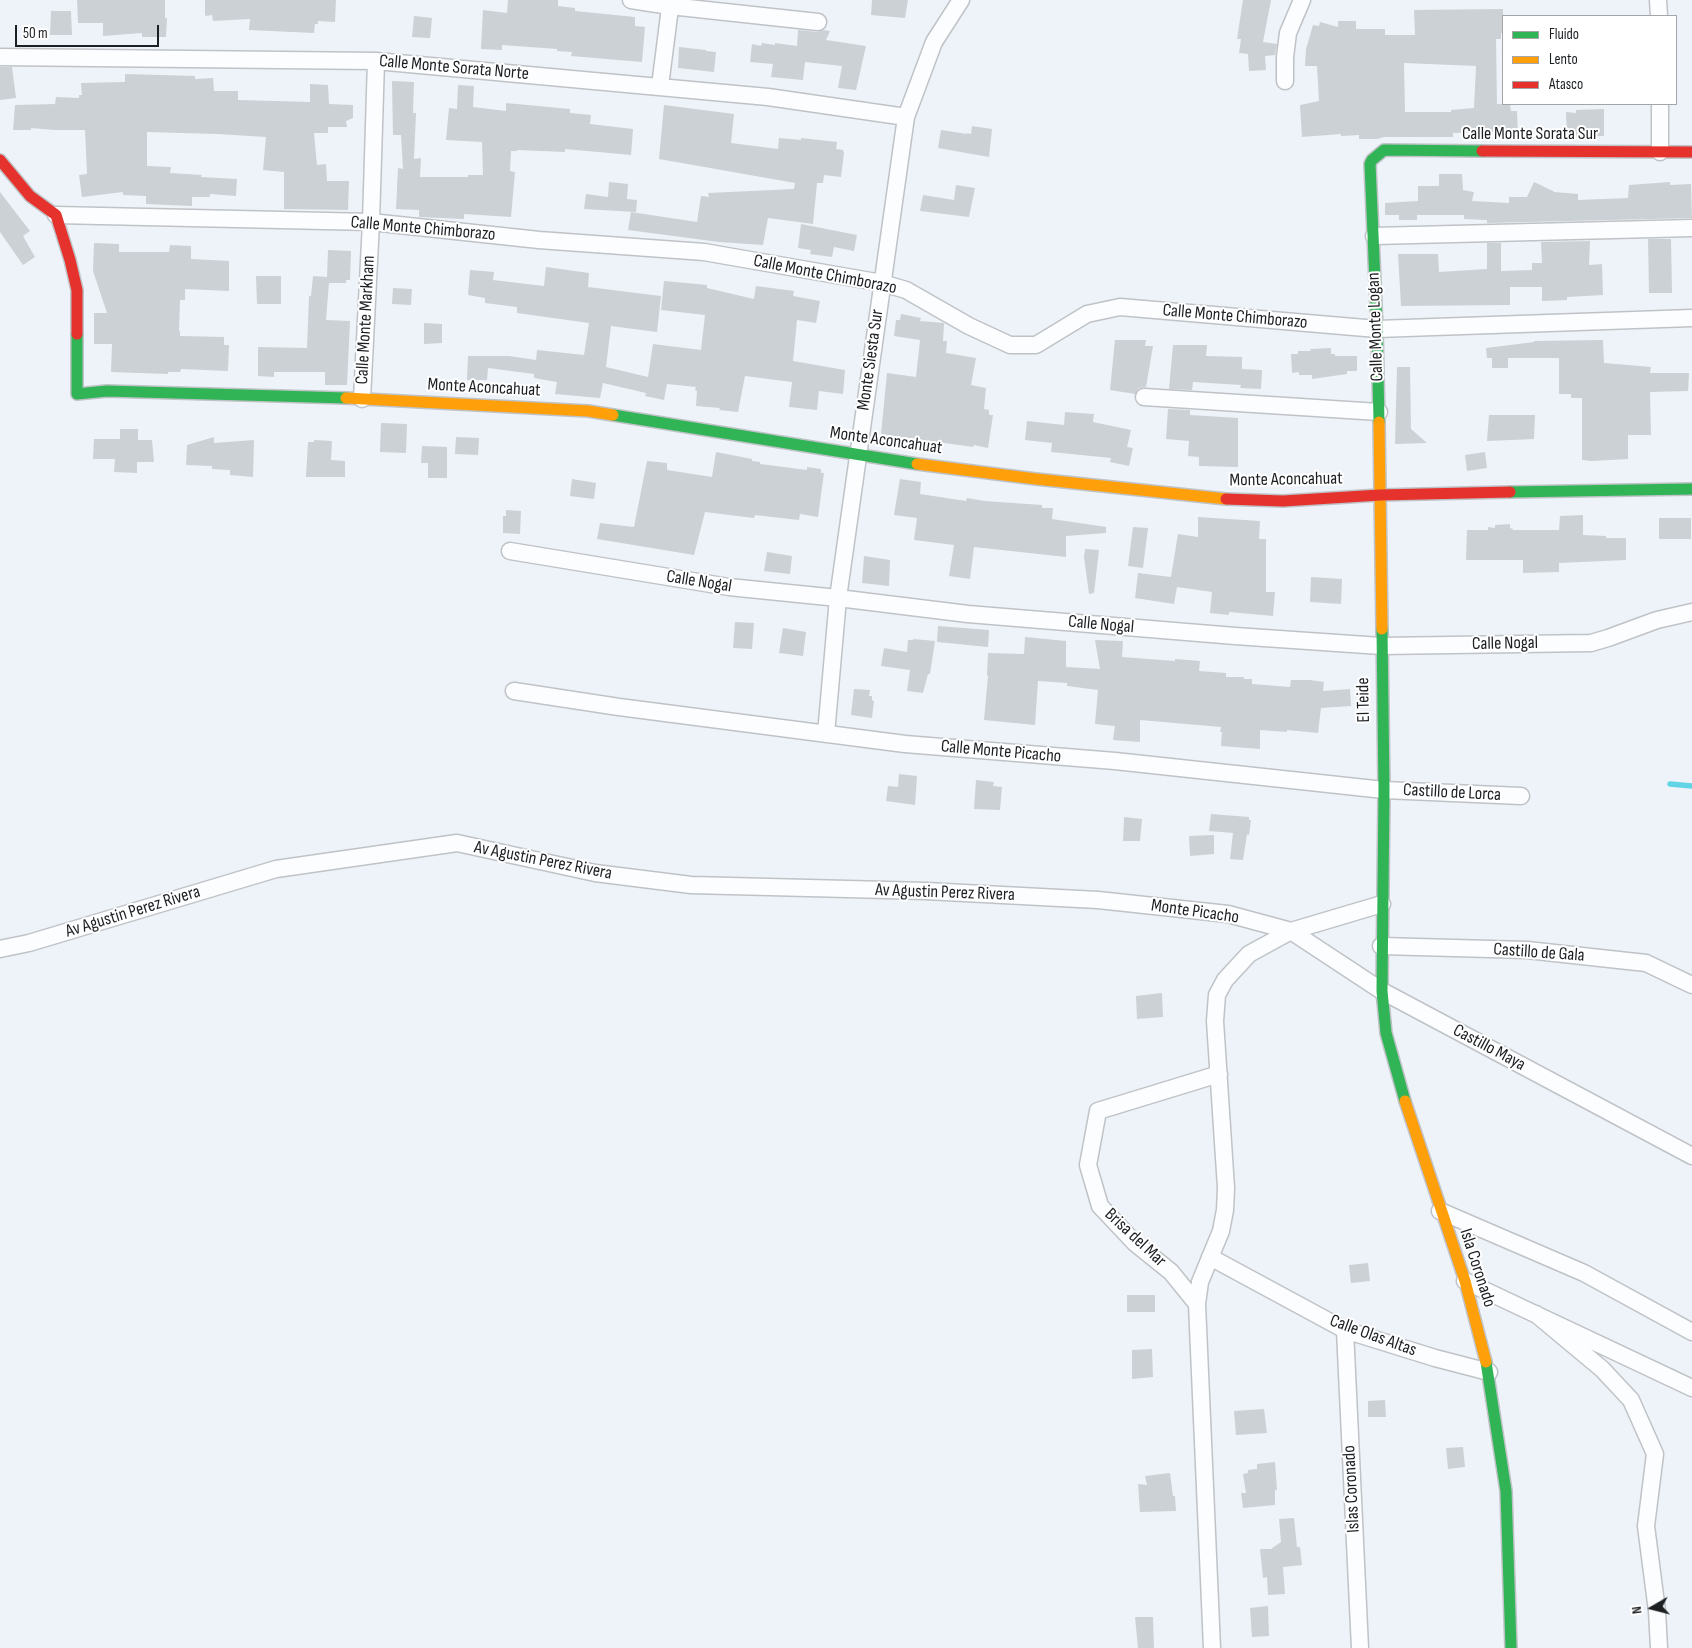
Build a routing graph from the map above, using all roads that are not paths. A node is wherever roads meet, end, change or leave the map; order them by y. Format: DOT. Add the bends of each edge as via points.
graph roads {
  1 [pos="631,0"];
  2 [pos="962,0"];
  3 [pos="1302,0"];
  4 [pos="1658,0"];
  5 [pos="671,3"];
  6 [pos="1659,15"];
  7 [pos="818,22"];
  8 [pos="0,57"];
  9 [pos="376,60"];
  10 [pos="1285,81"];
  11 [pos="660,86"];
  12 [pos="1660,105"];
  13 [pos="906,117"];
  14 [pos="1660,152"];
  15 [pos="1692,152"];
  16 [pos="0,160"];
  17 [pos="1372,160"];
  18 [pos="56,215"];
  19 [pos="371,222"];
  20 [pos="1692,228"];
  21 [pos="1374,236"];
  22 [pos="882,283"];
  23 [pos="1692,318"];
  24 [pos="1377,329"];
  25 [pos="1144,397"];
  26 [pos="362,400"];
  27 [pos="1379,412"];
  28 [pos="857,455"];
  29 [pos="1692,489"];
  30 [pos="1380,495"];
  31 [pos="510,552"];
  32 [pos="838,598"];
  33 [pos="1692,612"];
  34 [pos="1381,646"];
  35 [pos="514,691"];
  36 [pos="826,734"];
  37 [pos="1384,790"];
  38 [pos="1521,796"];
  39 [pos="1098,900"];
  40 [pos="1382,904"];
  41 [pos="1290,930"];
  42 [pos="1381,946"];
  43 [pos="0,950"];
  44 [pos="1692,985"];
  45 [pos="1382,991"];
  46 [pos="1218,1074"];
  47 [pos="1692,1156"];
  48 [pos="1440,1211"];
  49 [pos="1210,1257"];
  50 [pos="1465,1281"];
  51 [pos="1197,1304"];
  52 [pos="1536,1314"];
  53 [pos="1345,1330"];
  54 [pos="1692,1332"];
  55 [pos="1489,1372"];
  56 [pos="1692,1388"];
  57 [pos="1212,1648"];
  58 [pos="1360,1648"];
  59 [pos="1511,1648"];
  60 [pos="1660,1648"];
  1 -- 5 [label="street"];
  2 -- 13 [label="street, Monte Siesta Sur" via="934,42"];
  3 -- 10 [label="street" via="1288,33"];
  4 -- 6 [label="street"];
  5 -- 7 [label="street"];
  5 -- 11 [label="street"];
  8 -- 9 [label="street, Calle Monte Sorata Norte"];
  9 -- 11 [label="street, Calle Monte Sorata Norte"];
  9 -- 19 [label="street, Calle Monte Markham"];
  11 -- 13 [label="street, Calle Monte Sorata Norte" via="768,97"];
  12 -- 14 [label="street"];
  13 -- 22 [label="street, Monte Siesta Sur"];
  14 -- 15 [label="street, Calle Monte Sorata Sur"];
  14 -- 17 [label="street, Calle Monte Sorata Sur" via="1384,150"];
  16 -- 18 [label="street" via="30,196"];
  17 -- 21 [label="street, Calle Monte Logan"];
  18 -- 19 [label="street, Calle Monte Chimborazo"];
  18 -- 26 [label="street, Monte Aconcahuat" via="77,290 77,394 108,392"];
  19 -- 22 [label="street, Calle Monte Chimborazo" via="539,240 704,252"];
  19 -- 26 [label="street, Calle Monte Markham"];
  20 -- 21 [label="street"];
  21 -- 24 [label="street, Calle Monte Logan"];
  22 -- 24 [label="street, Calle Monte Chimborazo" via="906,290 1010,346 1036,345 1087,314 1120,307"];
  22 -- 28 [label="street, Monte Siesta Sur"];
  23 -- 24 [label="street, Calle Monte Chimborazo"];
  24 -- 27 [label="street, Calle Monte Logan"];
  25 -- 27 [label="street"];
  26 -- 28 [label="street, Monte Aconcahuat" via="588,411"];
  27 -- 30 [label="street, Calle Monte Logan"];
  28 -- 30 [label="street, Monte Aconcahuat" via="1223,499 1282,501"];
  28 -- 32 [label="street, Monte Siesta Sur"];
  29 -- 30 [label="street, Monte Aconcahuat"];
  30 -- 34 [label="street, El Teide"];
  31 -- 32 [label="street, Calle Nogal" via="729,587"];
  32 -- 34 [label="street, Calle Nogal" via="978,615"];
  32 -- 36 [label="street, Monte Siesta Sur"];
  33 -- 34 [label="street, Calle Nogal" via="1657,620 1591,643"];
  34 -- 37 [label="street, El Teide"];
  35 -- 36 [label="street, Calle Monte Picacho"];
  36 -- 37 [label="street, Calle Monte Picacho"];
  37 -- 38 [label="street, Castillo de Lorca"];
  37 -- 40 [label="street, El Teide"];
  39 -- 41 [label="street, Monte Picacho" via="1228,914"];
  39 -- 43 [label="street, Av Agustin Perez Rivera" via="926,891 691,885 595,874 457,844 276,869"];
  40 -- 41 [label="street"];
  40 -- 42 [label="street, Isla Coronado"];
  41 -- 45 [label="street, Castillo Maya"];
  41 -- 46 [label="street" via="1235,967 1217,995"];
  42 -- 44 [label="street, Castillo de Gala" via="1527,950 1646,963"];
  42 -- 45 [label="street, Isla Coronado"];
  45 -- 47 [label="street, Castillo Maya"];
  45 -- 48 [label="street, Isla Coronado" via="1386,1033 1398,1081"];
  46 -- 49 [label="street" via="1226,1188 1221,1231"];
  46 -- 51 [label="street, Brisa del Mar" via="1098,1111 1088,1165 1100,1206 1135,1243 1171,1272"];
  48 -- 50 [label="street, Isla Coronado"];
  48 -- 54 [label="street" via="1584,1273"];
  49 -- 51 [label="street" via="1200,1282"];
  49 -- 53 [label="street, Calle Olas Altas"];
  50 -- 52 [label="street"];
  50 -- 55 [label="street, Isla Coronado"];
  51 -- 57 [label="street"];
  52 -- 56 [label="street"];
  52 -- 60 [label="street" via="1602,1369 1631,1400 1655,1454 1646,1526"];
  53 -- 55 [label="street, Calle Olas Altas"];
  53 -- 58 [label="street, Islas Coronado"];
  55 -- 59 [label="street, Isla Coronado" via="1506,1491"];
}
